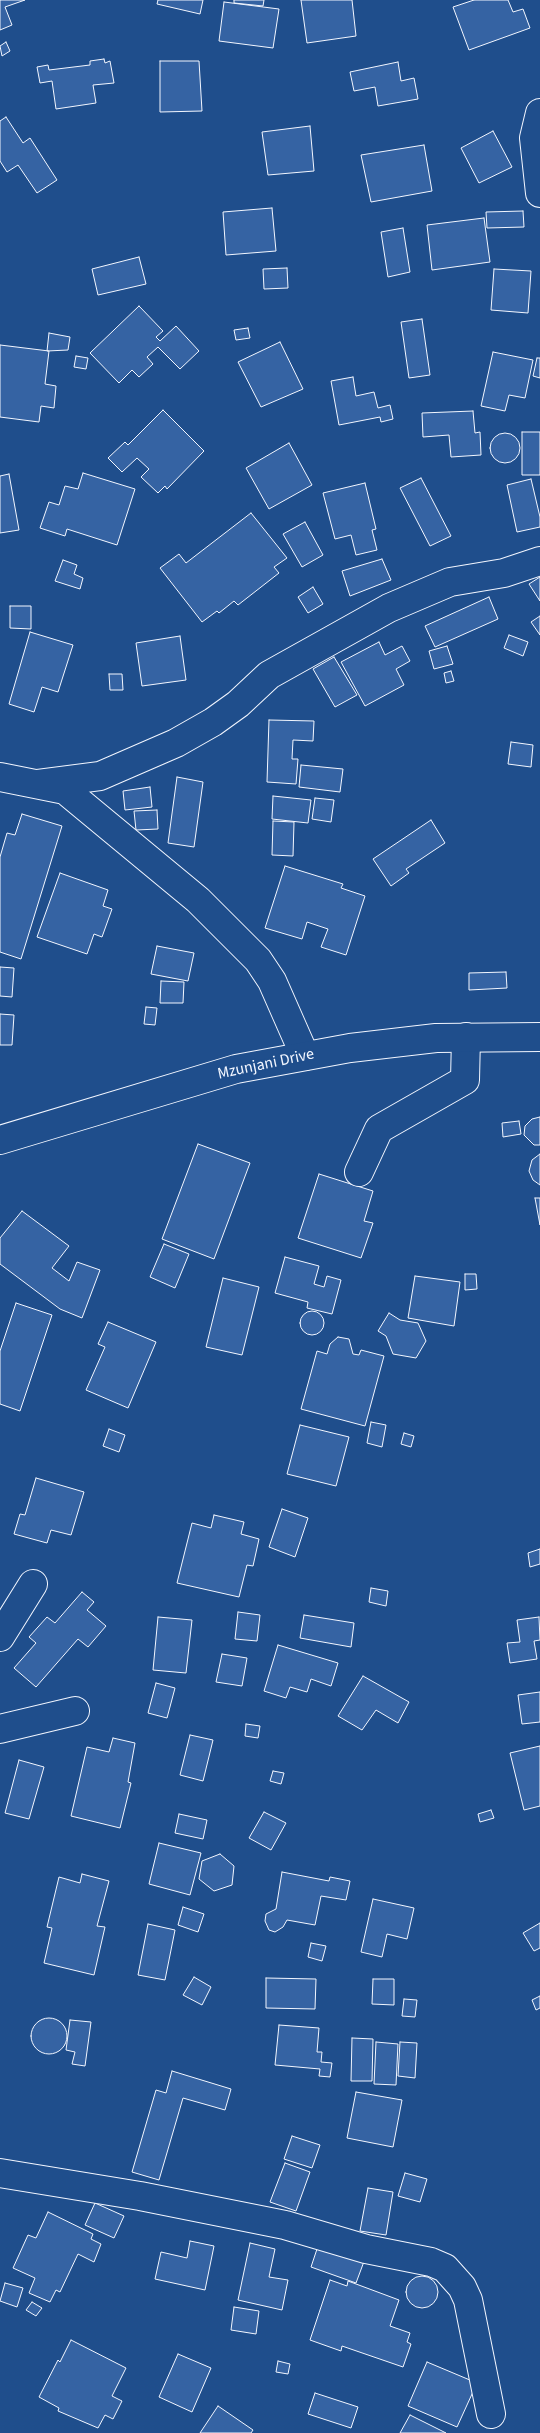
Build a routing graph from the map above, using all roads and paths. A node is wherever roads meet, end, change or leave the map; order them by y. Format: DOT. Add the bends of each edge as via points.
graph roads {
  1 [pos="540,114"];
  2 [pos="540,193"];
  3 [pos="540,561"];
  4 [pos="0,777"];
  5 [pos="38,784"];
  6 [pos="466,1037"];
  7 [pos="540,1037"];
  8 [pos="305,1056"];
  9 [pos="0,1140"];
  10 [pos="360,1172"];
  11 [pos="33,1584"];
  12 [pos="0,1637"];
  13 [pos="75,1711"];
  14 [pos="0,1729"];
  15 [pos="0,2173"];
  16 [pos="491,2414"];
  1 -- 2 [label="street" via="534,138"];
  3 -- 5 [label="street" via="504,573 450,582 389,608 269,675 238,704 176,743 100,776"];
  4 -- 5 [label="street"];
  5 -- 8 [label="street" via="66,790 198,900 239,939 272,981"];
  6 -- 7 [label="street, Mzunjani Drive"];
  6 -- 8 [label="street, Mzunjani Drive" via="436,1038"];
  6 -- 10 [label="street" via="465,1080 379,1129"];
  8 -- 9 [label="street, Mzunjani Drive" via="236,1069"];
  11 -- 12 [label="street"];
  13 -- 14 [label="street"];
  15 -- 16 [label="street" via="140,2196 285,2225 445,2268 462,2287 468,2300"];
}
